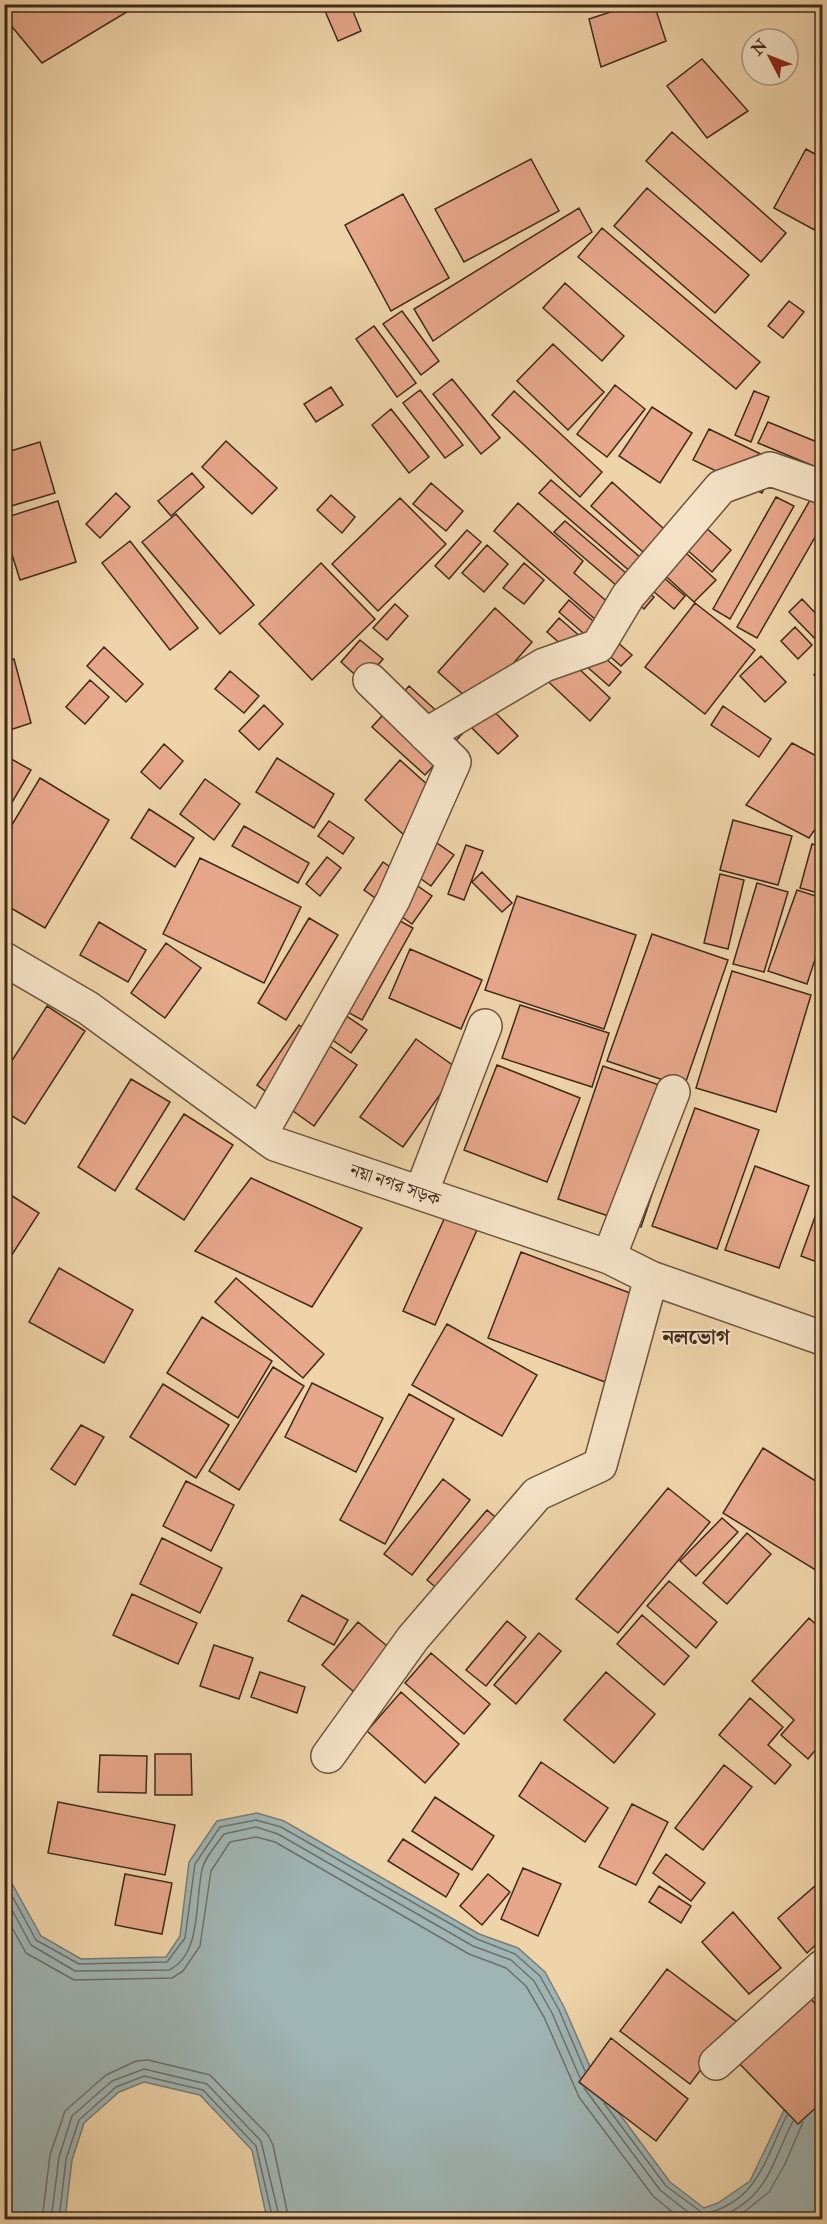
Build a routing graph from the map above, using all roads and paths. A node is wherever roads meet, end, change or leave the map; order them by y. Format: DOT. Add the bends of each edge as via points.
graph roads {
  1 [pos="822,488"];
  2 [pos="370,680"];
  3 [pos="426,735"];
  4 [pos="4,959"];
  5 [pos="485,1026"];
  6 [pos="673,1092"];
  7 [pos="268,1122"];
  8 [pos="421,1193"];
  9 [pos="609,1257"];
  10 [pos="651,1278"];
  11 [pos="822,1338"];
  12 [pos="327,1756"];
  13 [pos="822,1967"];
  14 [pos="716,2063"];
  1 -- 3 [label="street" via="770,470 721,486 628,596 598,646 544,665"];
  2 -- 3 [label="street"];
  3 -- 7 [label="street" via="454,762 393,900"];
  4 -- 8 [label="street, নয়া নগর সড়ক" via="88,1008 275,1144"];
  5 -- 8 [label="street"];
  6 -- 9 [label="street"];
  8 -- 9 [label="street, নয়া নগর সড়ক"];
  9 -- 10 [label="street, নয়া নগর সড়ক"];
  10 -- 11 [label="street, নয়া নগর সড়ক"];
  10 -- 12 [label="street" via="600,1465 537,1494 412,1638"];
  13 -- 14 [label="street"];
}
